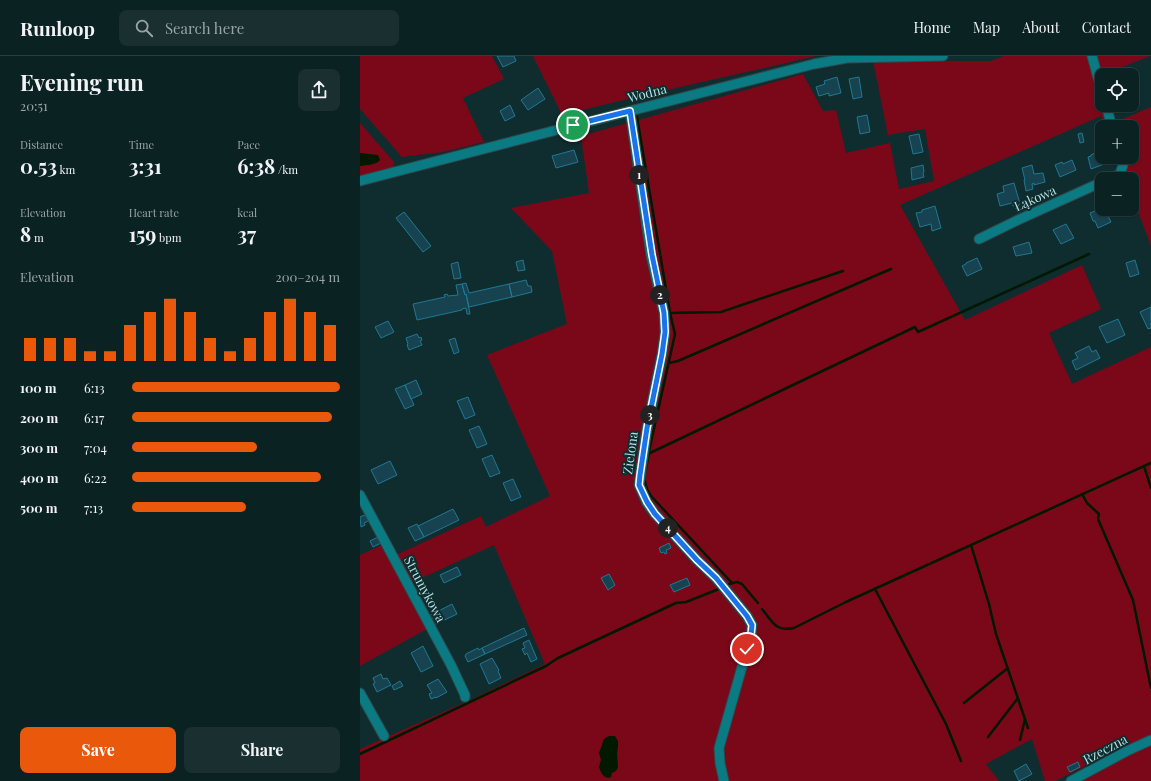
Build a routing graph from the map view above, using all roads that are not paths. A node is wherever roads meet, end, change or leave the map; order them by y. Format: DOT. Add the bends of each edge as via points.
graph roads {
  1 [pos="943,56"];
  2 [pos="1092,56"];
  3 [pos="1095,68"];
  4 [pos="630,111"];
  5 [pos="360,181"];
  6 [pos="1095,185"];
  7 [pos="979,239"];
  8 [pos="360,495"];
  9 [pos="360,693"];
  10 [pos="465,697"];
  11 [pos="384,736"];
  12 [pos="1151,740"];
  13 [pos="724,781"];
  14 [pos="1071,781"];
  1 -- 4 [label="street, Wodna" via="847,58 814,64"];
  2 -- 3 [label="street"];
  4 -- 5 [label="street, Wodna"];
  4 -- 13 [label="street, Zielona" via="665,332 639,485 655,514 716,578 752,625 719,748"];
  6 -- 7 [label="street, Łąkowa"];
  8 -- 10 [label="street, Strumykowa" via="451,665"];
  9 -- 11 [label="street"];
  12 -- 14 [label="street, Rzeczna"];
}
